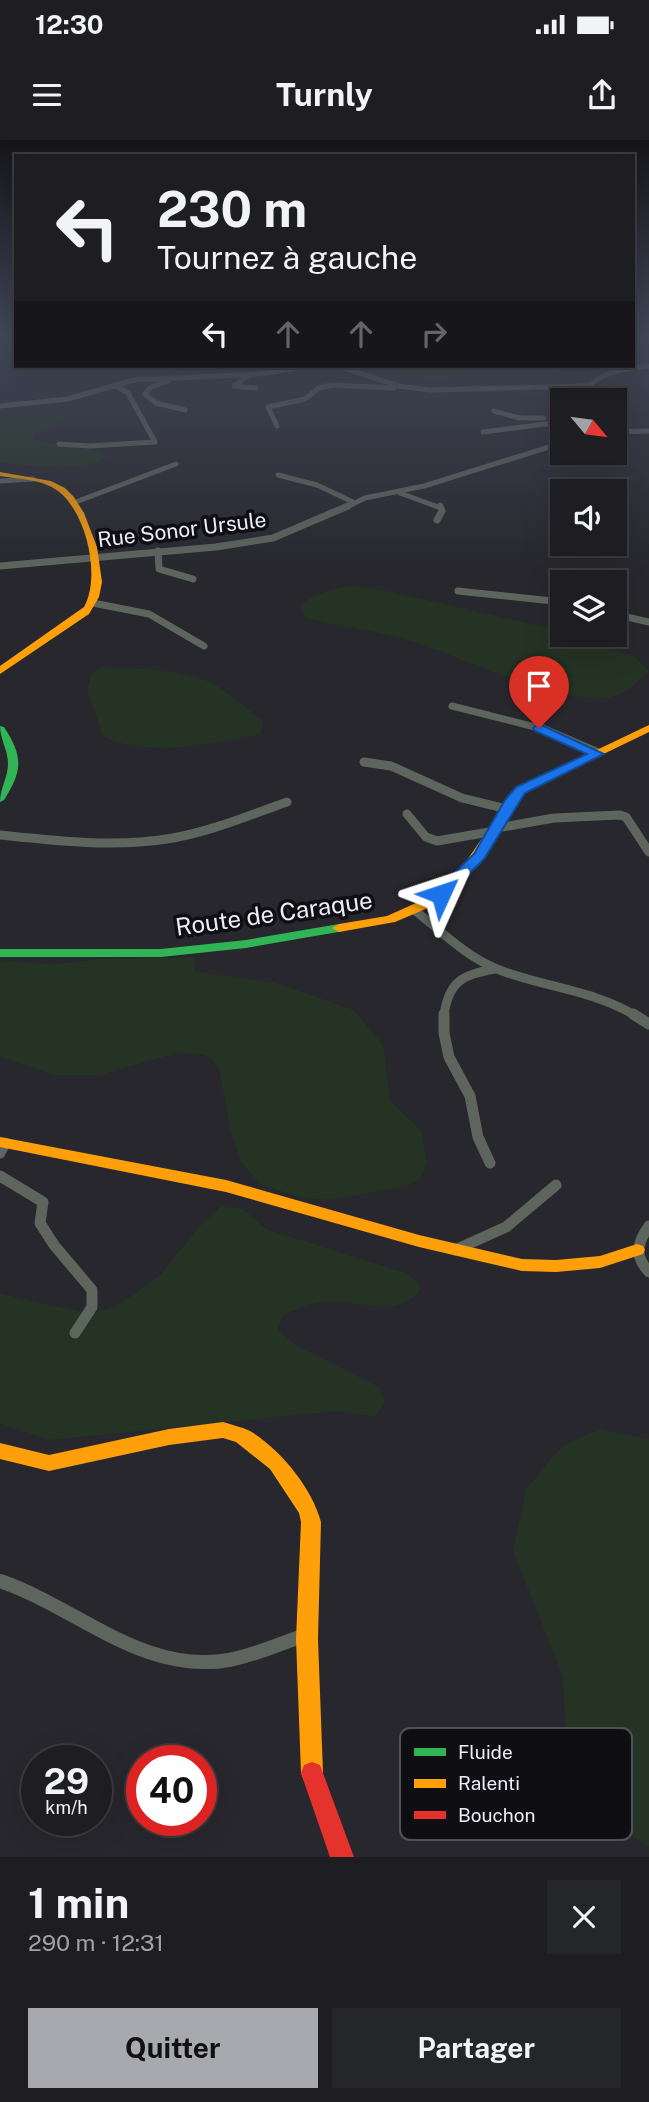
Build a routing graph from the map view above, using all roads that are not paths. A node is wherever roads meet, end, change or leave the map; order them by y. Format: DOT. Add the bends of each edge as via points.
graph roads {
  1 [pos="140,414"];
  2 [pos="271,414"];
  3 [pos="505,414"];
  4 [pos="550,419"];
  5 [pos="550,422"];
  6 [pos="277,426"];
  7 [pos="649,431"];
  8 [pos="482,432"];
  9 [pos="627,432"];
  10 [pos="59,444"];
  11 [pos="550,447"];
  12 [pos="176,464"];
  13 [pos="0,474"];
  14 [pos="278,475"];
  15 [pos="33,479"];
  16 [pos="0,481"];
  17 [pos="395,491"];
  18 [pos="353,502"];
  19 [pos="73,503"];
  20 [pos="437,520"];
  21 [pos="158,551"];
  22 [pos="96,557"];
  23 [pos="0,566"];
  24 [pos="193,579"];
  25 [pos="458,591"];
  26 [pos="550,600"];
  27 [pos="93,603"];
  28 [pos="627,617"];
  29 [pos="649,622"];
  30 [pos="204,646"];
  31 [pos="0,671"];
  32 [pos="452,706"];
  33 [pos="649,728"];
  34 [pos="0,729"];
  35 [pos="598,754"];
  36 [pos="364,762"];
  37 [pos="0,798"];
  38 [pos="287,802"];
  39 [pos="508,809"];
  40 [pos="407,814"];
  41 [pos="496,830"];
  42 [pos="0,835"];
  43 [pos="649,852"];
  44 [pos="413,909"];
  45 [pos="0,953"];
  46 [pos="495,969"];
  47 [pos="649,1024"];
  48 [pos="2,1146"];
  49 [pos="489,1163"];
  50 [pos="0,1176"];
  51 [pos="556,1185"];
  52 [pos="649,1226"];
  53 [pos="455,1250"];
  54 [pos="637,1250"];
  55 [pos="649,1272"];
  56 [pos="75,1333"];
  57 [pos="0,1451"];
  58 [pos="0,1581"];
  59 [pos="307,1635"];
  60 [pos="342,1857"];
  1 -- 10 [label="street" via="155,442"];
  2 -- 6 [label="street"];
  3 -- 4 [label="street"];
  5 -- 8 [label="street"];
  7 -- 9 [label="street"];
  11 -- 17 [label="street, Rue Sonor Ursule"];
  12 -- 19 [label="street"];
  13 -- 15 [label="street"];
  14 -- 18 [label="street" via="317,485"];
  15 -- 16 [label="street"];
  15 -- 19 [label="street" via="63,491"];
  17 -- 18 [label="street, Rue Sonor Ursule"];
  17 -- 20 [label="street" via="440,505"];
  18 -- 21 [label="street, Rue Sonor Ursule" via="273,538"];
  19 -- 22 [label="street"];
  21 -- 22 [label="street, Rue Sonor Ursule"];
  21 -- 24 [label="street" via="159,569"];
  22 -- 23 [label="street, Rue Sonor Ursule"];
  22 -- 27 [label="street"];
  25 -- 26 [label="street"];
  27 -- 30 [label="street" via="157,617"];
  27 -- 31 [label="street" via="83,615"];
  28 -- 29 [label="street"];
  32 -- 35 [label="street" via="548,730"];
  33 -- 35 [label="street, Route de Caraque"];
  34 -- 37 [label="street" via="16,754 17,765"];
  35 -- 39 [label="street, Route de Caraque" via="528,785 515,795"];
  36 -- 39 [label="street" via="391,766 462,798"];
  38 -- 42 [label="street" via="159,840 61,841"];
  39 -- 41 [label="street, Route de Caraque"];
  40 -- 41 [label="street" via="426,837 437,841"];
  41 -- 43 [label="street" via="554,818 620,815"];
  41 -- 44 [label="street, Route de Caraque" via="464,873 430,902"];
  44 -- 45 [label="street, Route de Caraque" via="368,925 161,953"];
  44 -- 46 [label="street"];
  46 -- 47 [label="street" via="607,1000"];
  46 -- 49 [label="street" via="462,978 452,989 443,1023 447,1051 470,1094 479,1142"];
  48 -- 53 [label="street" via="226,1186"];
  50 -- 56 [label="street" via="43,1202 40,1223 93,1290 92,1307"];
  51 -- 53 [label="street" via="506,1227"];
  52 -- 54 [label="street"];
  53 -- 54 [label="street" via="543,1266 600,1262"];
  54 -- 55 [label="street" via="640,1263"];
  57 -- 59 [label="street" via="49,1463 169,1437 223,1430 242,1436 277,1463 312,1522"];
  58 -- 59 [label="street" via="50,1602 113,1640 184,1663 222,1661"];
  59 -- 60 [label="street" via="312,1777"];
}
